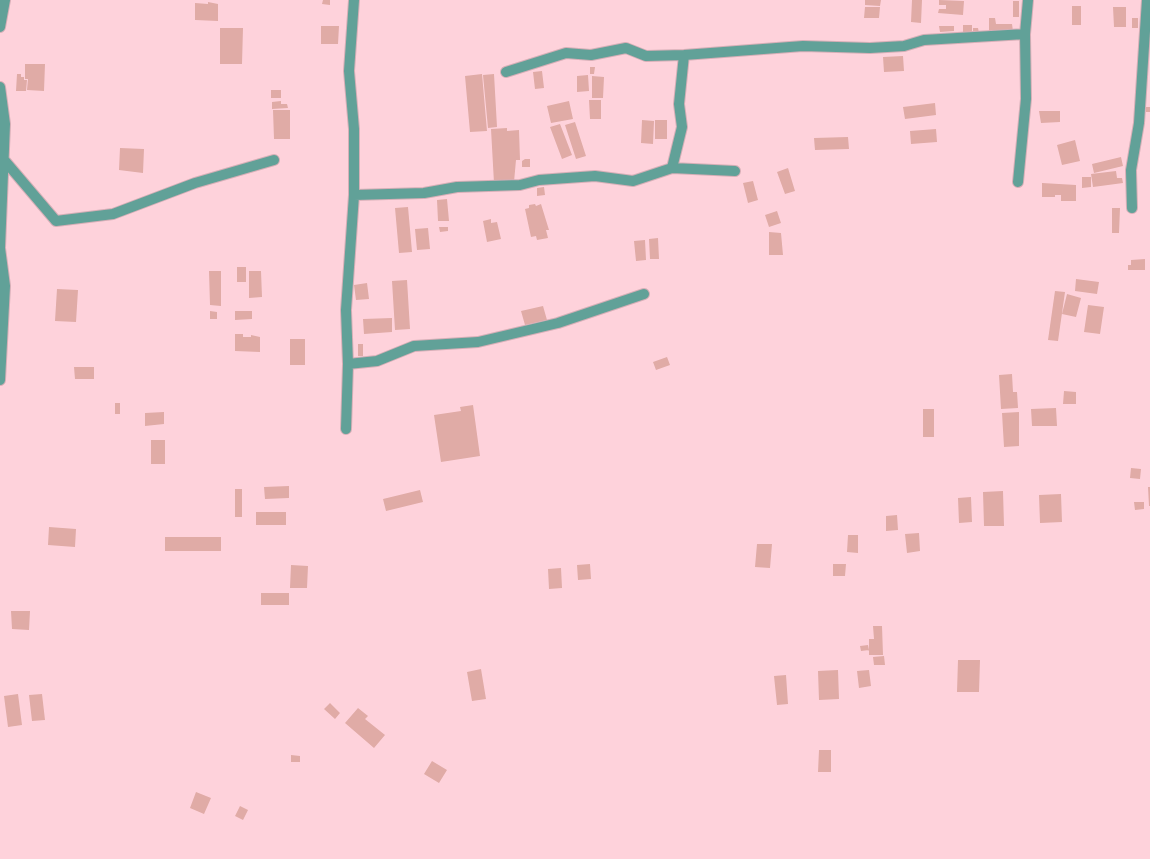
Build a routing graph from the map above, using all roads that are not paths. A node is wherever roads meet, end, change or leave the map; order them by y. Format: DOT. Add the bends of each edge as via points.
graph roads {
  1 [pos="5,0"];
  2 [pos="354,0"];
  3 [pos="1028,0"];
  4 [pos="1147,0"];
  5 [pos="0,27"];
  6 [pos="1025,34"];
  7 [pos="684,55"];
  8 [pos="506,72"];
  9 [pos="0,87"];
  10 [pos="274,160"];
  11 [pos="5,161"];
  12 [pos="672,168"];
  13 [pos="736,171"];
  14 [pos="1018,182"];
  15 [pos="354,195"];
  16 [pos="1132,208"];
  17 [pos="644,294"];
  18 [pos="348,364"];
  19 [pos="0,380"];
  20 [pos="346,429"];
  1 -- 5 [label="street"];
  2 -- 15 [label="street" via="349,71 354,129"];
  3 -- 6 [label="street"];
  4 -- 16 [label="street" via="1139,123 1131,170"];
  6 -- 7 [label="street" via="924,40 904,46 803,46"];
  6 -- 14 [label="street" via="1026,99"];
  7 -- 8 [label="street" via="646,56 626,48 591,55 566,53"];
  7 -- 12 [label="street" via="679,104 682,127"];
  9 -- 11 [label="street" via="6,124"];
  10 -- 11 [label="street" via="195,183 113,214 56,221"];
  11 -- 19 [label="street" via="0,248 5,286"];
  12 -- 13 [label="street"];
  12 -- 15 [label="street" via="633,181 595,176 539,180 520,185 458,187 424,193"];
  15 -- 18 [label="street" via="346,310"];
  17 -- 18 [label="street" via="558,324 478,342 414,346 377,361"];
  18 -- 20 [label="street"];
}
